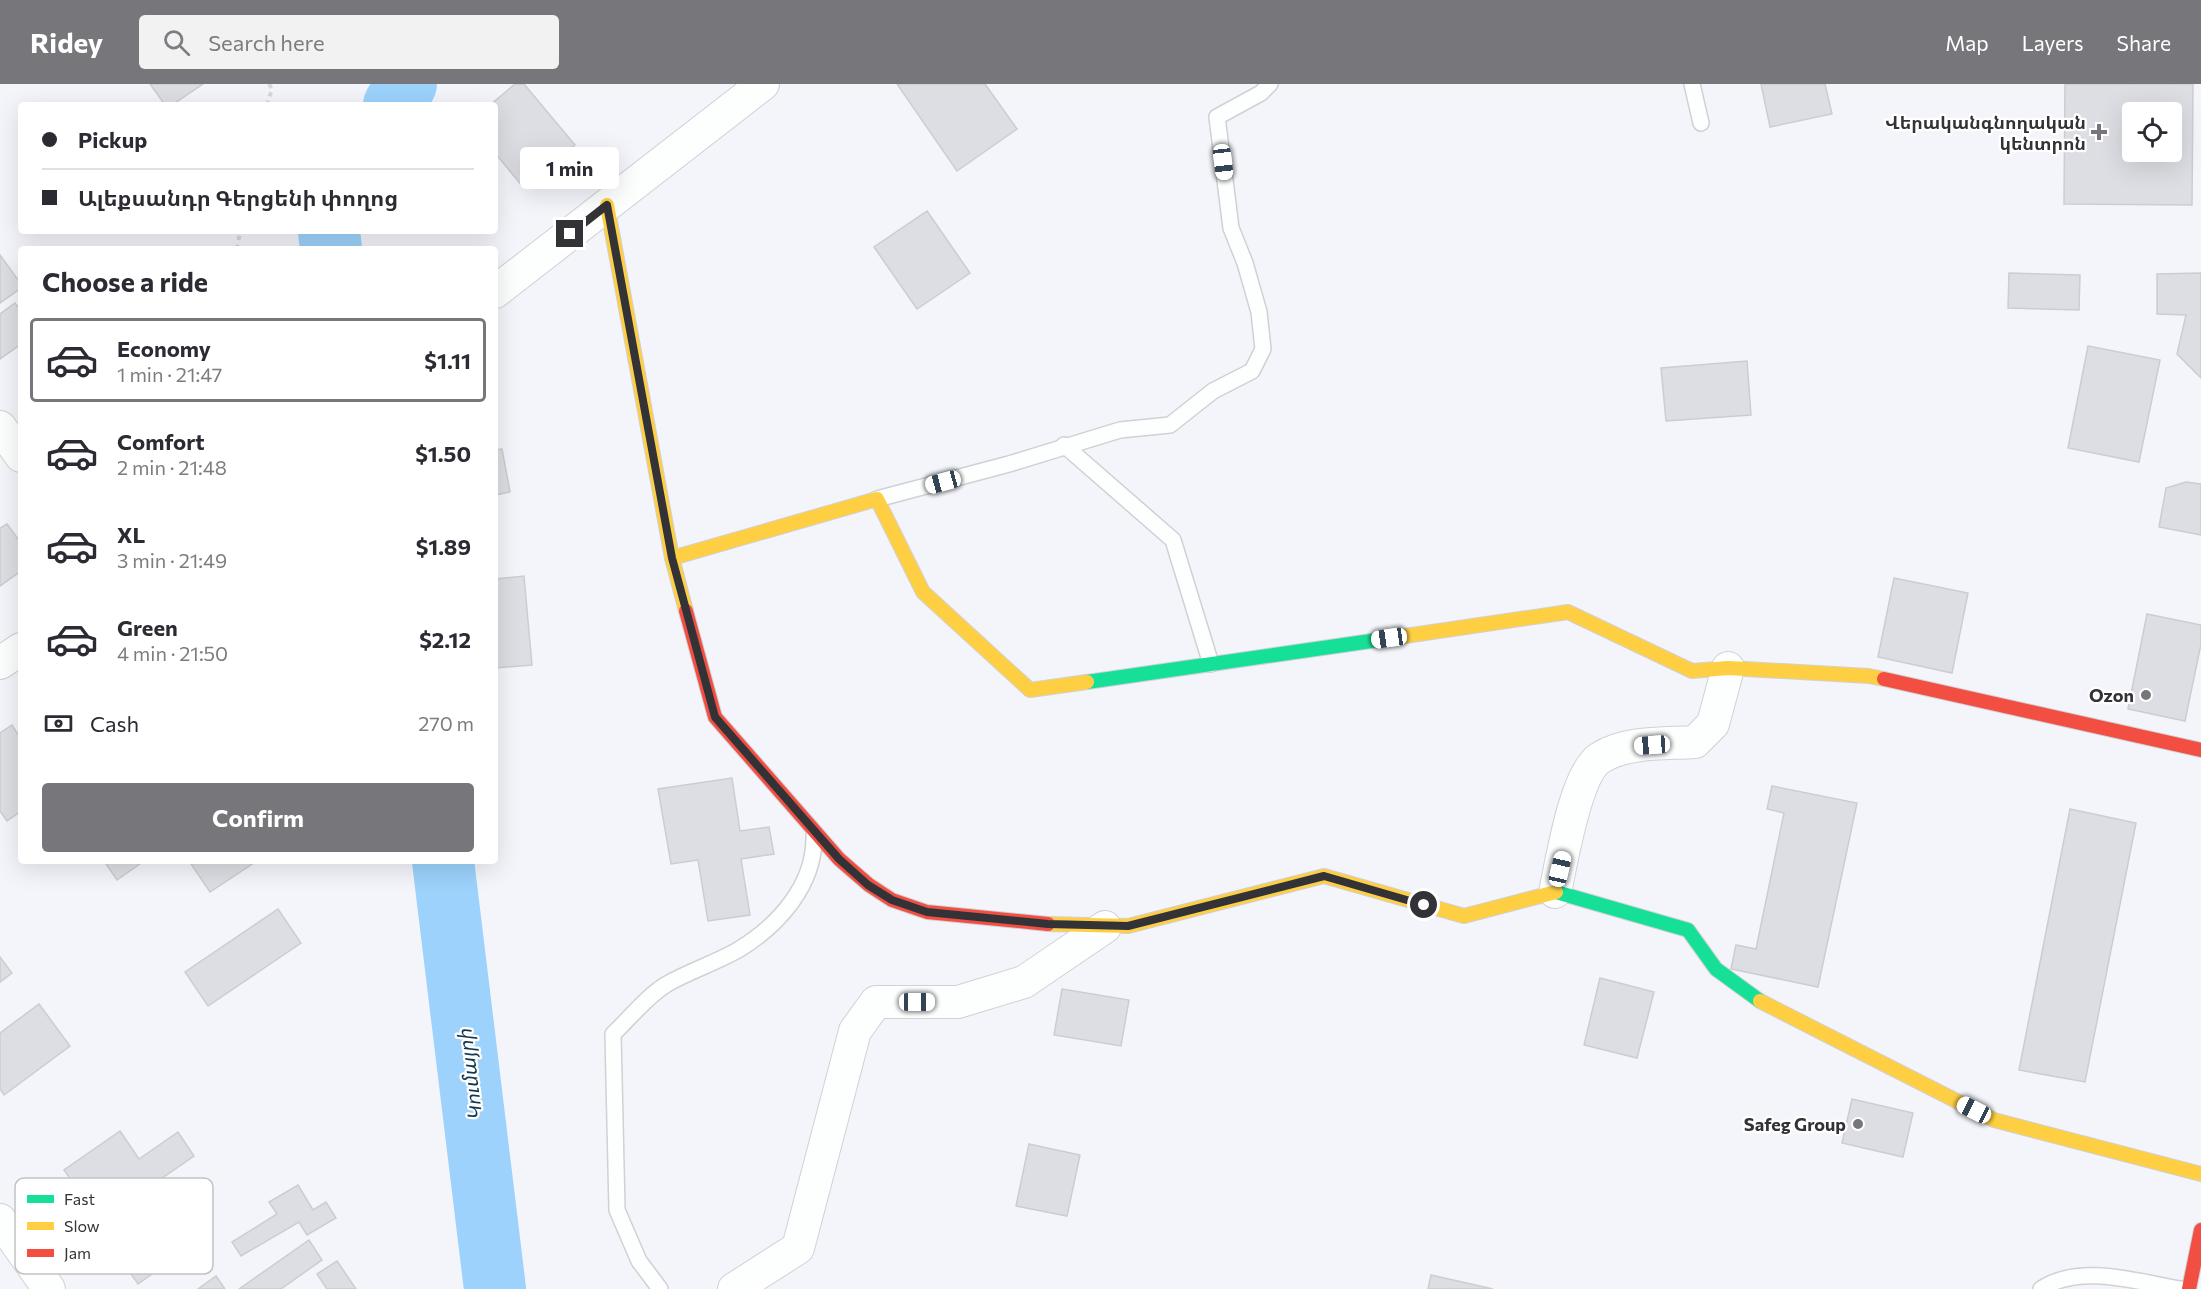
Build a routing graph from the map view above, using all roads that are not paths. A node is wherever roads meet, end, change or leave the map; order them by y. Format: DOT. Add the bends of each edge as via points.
graph roads {
  1 [pos="763,84"];
  2 [pos="1270,84"];
  3 [pos="1692,84"];
  4 [pos="1701,123"];
  5 [pos="607,205"];
  6 [pos="498,290"];
  7 [pos="0,427"];
  8 [pos="1064,445"];
  9 [pos="18,452"];
  10 [pos="877,499"];
  11 [pos="672,558"];
  12 [pos="18,651"];
  13 [pos="0,663"];
  14 [pos="1211,664"];
  15 [pos="1728,668"];
  16 [pos="2201,750"];
  17 [pos="813,830"];
  18 [pos="1555,892"];
  19 [pos="1105,927"];
  20 [pos="2201,1174"];
  21 [pos="0,1220"];
  22 [pos="2201,1230"];
  23 [pos="15,1241"];
  24 [pos="38,1274"];
  25 [pos="49,1289"];
  26 [pos="660,1289"];
  27 [pos="734,1289"];
  28 [pos="2041,1289"];
  29 [pos="2180,1289"];
  30 [pos="2189,1289"];
  1 -- 5 [label="street"];
  2 -- 8 [label="lane" via="1217,117 1231,228 1259,312 1263,349 1252,371 1213,391 1170,424 1120,430"];
  3 -- 4 [label="lane"];
  5 -- 6 [label="street"];
  5 -- 11 [label="street"];
  7 -- 9 [label="street"];
  8 -- 10 [label="lane"];
  8 -- 14 [label="lane" via="1173,540"];
  10 -- 11 [label="street"];
  10 -- 14 [label="street" via="923,592 1030,690"];
  11 -- 17 [label="street" via="715,717"];
  12 -- 13 [label="street"];
  14 -- 15 [label="street" via="1568,612 1692,671"];
  15 -- 16 [label="street" via="1869,676"];
  15 -- 18 [label="street" via="1713,724 1695,742 1630,747 1599,758 1582,780"];
  17 -- 19 [label="street" via="868,885 892,900 927,912"];
  17 -- 26 [label="lane" via="814,850 805,880 788,908 765,931 737,950 665,986 613,1034 617,1210 639,1261"];
  18 -- 19 [label="street" via="1464,916 1324,876 1128,926"];
  18 -- 20 [label="street" via="1688,930 1716,969 1755,998 1994,1120"];
  19 -- 27 [label="street" via="1024,982 958,1002 876,1002 855,1031 798,1248"];
  21 -- 23 [label="street"];
  22 -- 30 [label="street"];
  24 -- 25 [label="street"];
  28 -- 29 [label="lane" via="2088,1277"];
}
